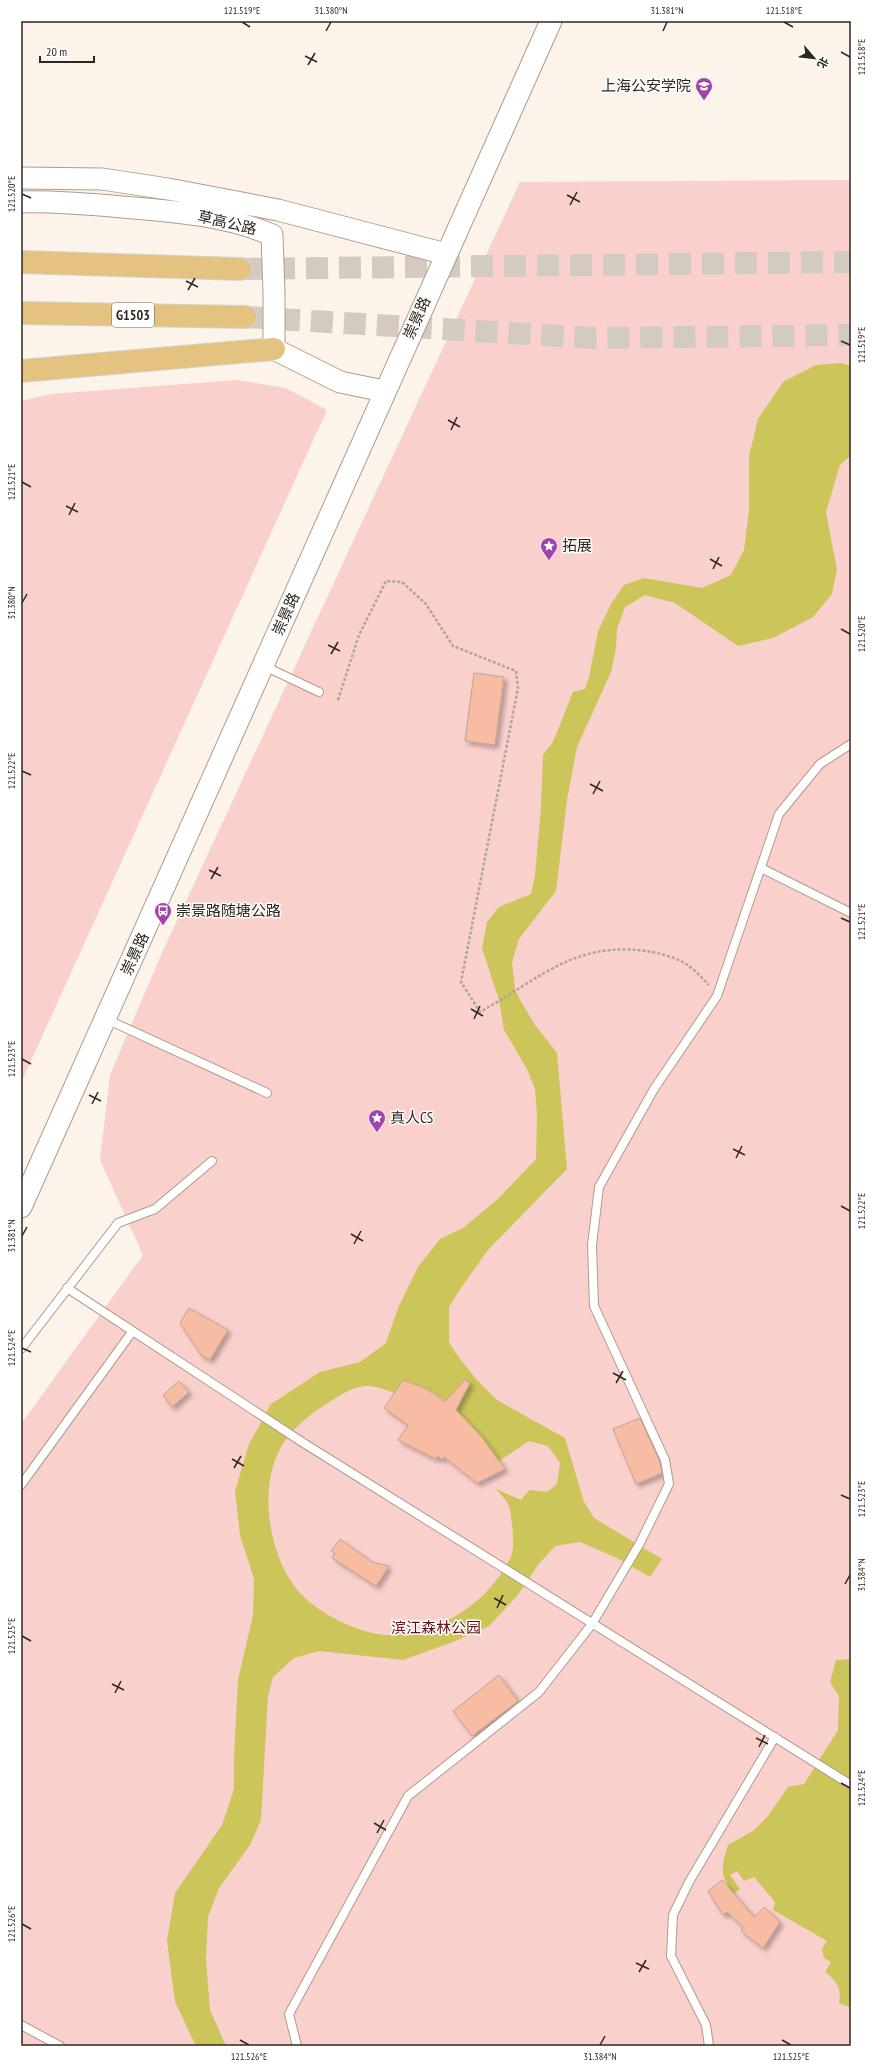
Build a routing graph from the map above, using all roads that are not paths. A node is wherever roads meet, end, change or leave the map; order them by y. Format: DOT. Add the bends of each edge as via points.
graph roads {
  1 [pos="551,21"];
  2 [pos="21,178"];
  3 [pos="21,202"];
  4 [pos="278,210"];
  5 [pos="272,235"];
  6 [pos="446,254"];
  7 [pos="21,262"];
  8 [pos="240,269"];
  9 [pos="21,313"];
  10 [pos="245,317"];
  11 [pos="274,349"];
  12 [pos="21,371"];
  13 [pos="384,391"];
  14 [pos="263,665"];
  15 [pos="319,692"];
  16 [pos="851,744"];
  17 [pos="761,868"];
  18 [pos="851,914"];
  19 [pos="104,1018"];
  20 [pos="267,1093"];
  21 [pos="212,1161"];
  22 [pos="21,1207"];
  23 [pos="67,1288"];
  24 [pos="132,1332"];
  25 [pos="21,1349"];
  26 [pos="21,1485"];
  27 [pos="592,1624"];
  28 [pos="775,1737"];
  29 [pos="851,1785"];
  30 [pos="21,2025"];
  31 [pos="60,2046"];
  32 [pos="297,2046"];
  33 [pos="709,2046"];
  1 -- 6 [label="street, 崇景路"];
  2 -- 4 [label="street, 草高公路" via="102,179"];
  3 -- 5 [label="street, 草高公路" via="162,210 257,228"];
  4 -- 5 [label="street"];
  4 -- 6 [label="street, 草高公路"];
  5 -- 11 [label="street, 草高公路"];
  6 -- 13 [label="street, 崇景路"];
  7 -- 8 [label="highway"];
  9 -- 10 [label="highway, G1503"];
  11 -- 12 [label="highway"];
  11 -- 13 [label="street" via="340,382"];
  13 -- 14 [label="street, 崇景路"];
  14 -- 15 [label="lane"];
  14 -- 19 [label="street, 崇景路"];
  16 -- 17 [label="lane" via="820,764 779,814"];
  17 -- 18 [label="lane"];
  17 -- 27 [label="lane" via="718,993 654,1089 599,1187 592,1245 594,1306 665,1460 669,1484 640,1543"];
  19 -- 20 [label="lane"];
  19 -- 22 [label="street, 崇景路"];
  21 -- 23 [label="lane" via="155,1209 118,1223"];
  23 -- 24 [label="lane"];
  23 -- 25 [label="lane"];
  24 -- 26 [label="lane"];
  24 -- 27 [label="lane"];
  27 -- 28 [label="lane"];
  27 -- 32 [label="lane" via="539,1692 408,1796 289,2014"];
  28 -- 29 [label="lane"];
  28 -- 33 [label="lane" via="689,1882 673,1915 671,1956 706,2025"];
  30 -- 31 [label="lane"];
}
